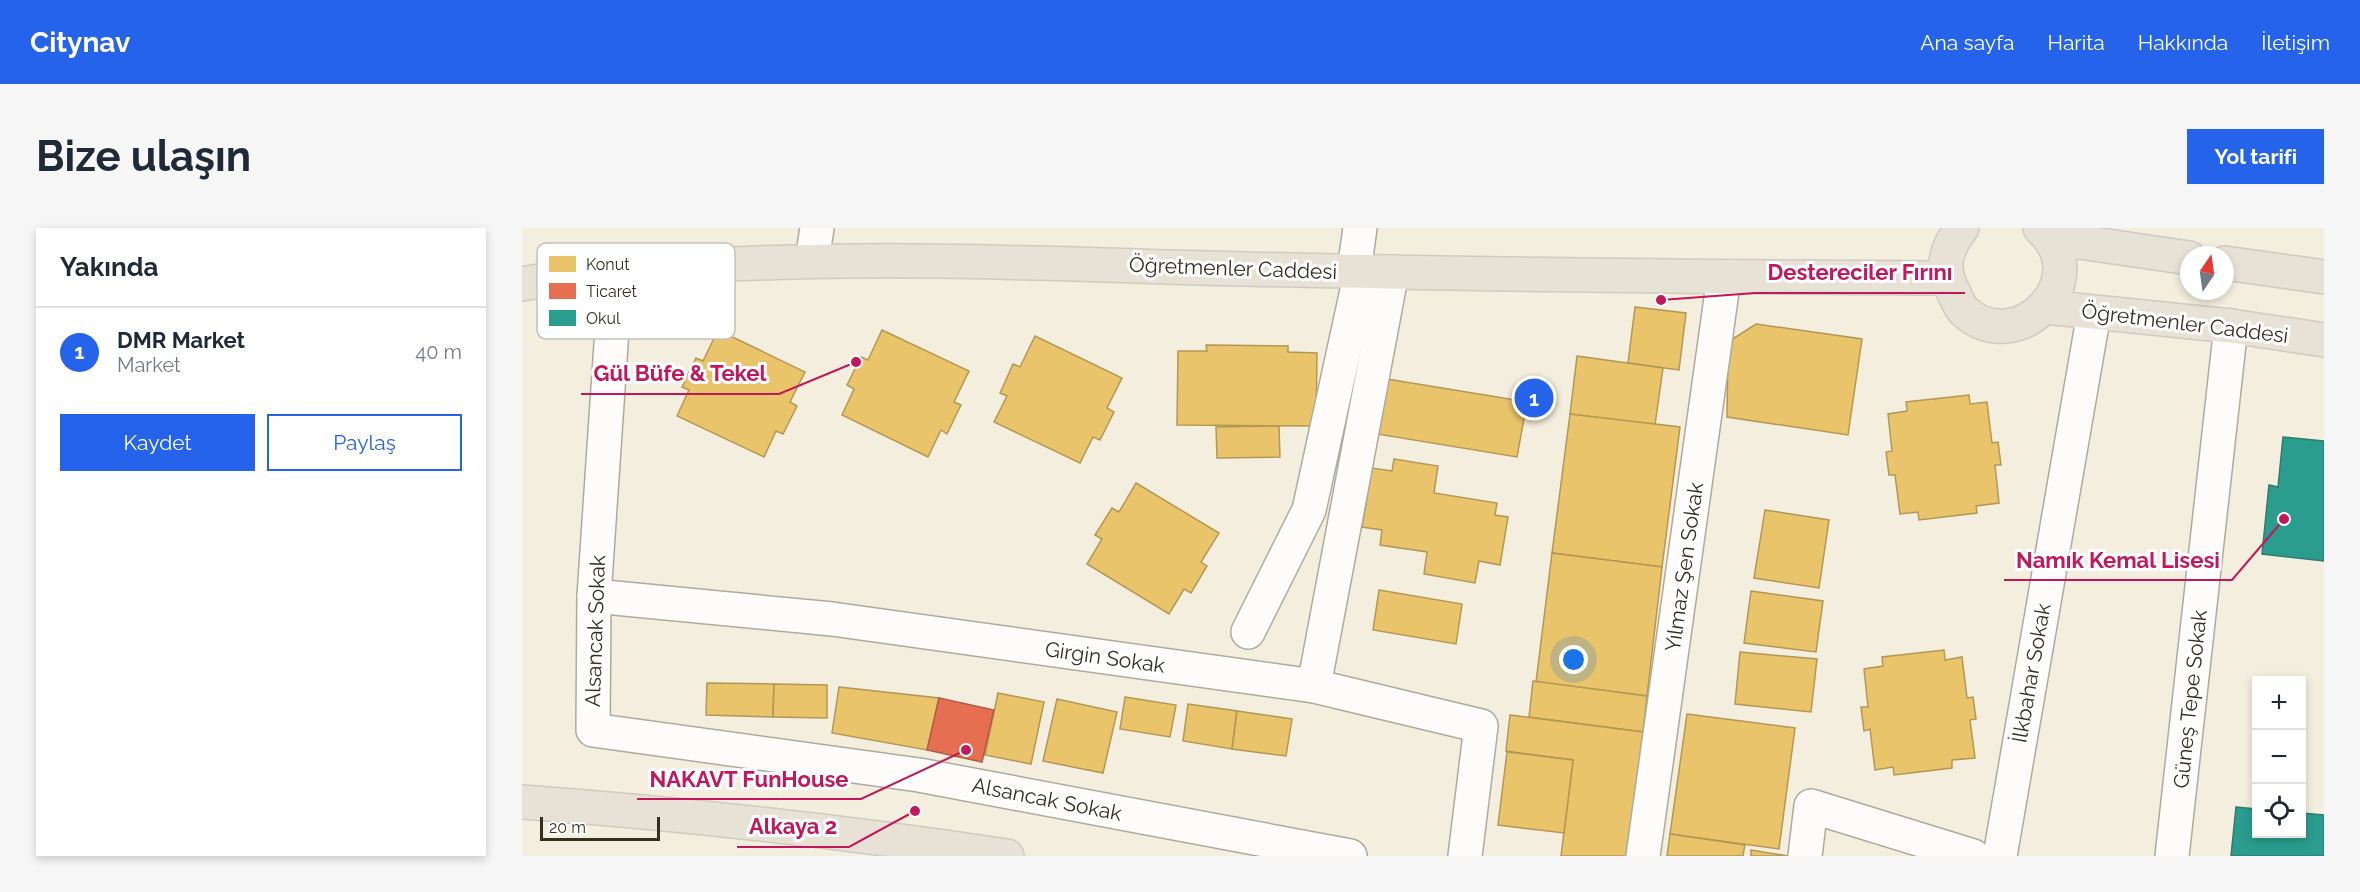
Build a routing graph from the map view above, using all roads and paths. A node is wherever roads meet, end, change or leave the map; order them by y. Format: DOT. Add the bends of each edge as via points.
graph roads {
  1 [pos="817,228"];
  2 [pos="1360,228"];
  3 [pos="1962,228"];
  4 [pos="2046,233"];
  5 [pos="2180,256"];
  6 [pos="812,260"];
  7 [pos="735,264"];
  8 [pos="2234,264"];
  9 [pos="1369,272"];
  10 [pos="1724,277"];
  11 [pos="2324,277"];
  12 [pos="1946,278"];
  13 [pos="537,282"];
  14 [pos="522,284"];
  15 [pos="2045,308"];
  16 [pos="2094,313"];
  17 [pos="2231,326"];
  18 [pos="611,339"];
  19 [pos="2324,340"];
  20 [pos="594,596"];
  21 [pos="1248,632"];
  22 [pos="1314,686"];
  23 [pos="522,802"];
  24 [pos="1007,856"];
  25 [pos="1350,856"];
  26 [pos="1465,856"];
  27 [pos="1643,856"];
  28 [pos="1805,856"];
  29 [pos="1973,856"];
  30 [pos="2000,856"];
  31 [pos="2172,856"];
  1 -- 6 [label="street"];
  2 -- 9 [label="street"];
  3 -- 12 [label="main road" via="1946,258"];
  4 -- 5 [label="main road"];
  4 -- 15 [label="main road" via="2059,255 2060,274"];
  6 -- 7 [label="main road, Öğretmenler Caddesi"];
  6 -- 9 [label="main road, Öğretmenler Caddesi"];
  8 -- 11 [label="main road"];
  9 -- 10 [label="main road, Öğretmenler Caddesi"];
  9 -- 21 [label="street" via="1309,510"];
  9 -- 22 [label="street"];
  10 -- 12 [label="main road, Öğretmenler Caddesi"];
  10 -- 27 [label="street, Yılmaz Şen Sokak"];
  12 -- 15 [label="main road" via="1963,310 1977,320 2014,325"];
  13 -- 14 [label="main road, Öğretmenler Caddesi"];
  15 -- 16 [label="main road, Öğretmenler Caddesi"];
  16 -- 17 [label="main road, Öğretmenler Caddesi"];
  16 -- 30 [label="street, İlkbahar Sokak"];
  17 -- 19 [label="main road, Öğretmenler Caddesi"];
  17 -- 31 [label="street, Güneş Tepe Sokak"];
  18 -- 20 [label="street, Alsancak Sokak"];
  20 -- 22 [label="street, Girgin Sokak" via="832,619"];
  20 -- 25 [label="street, Alsancak Sokak" via="593,730 920,775"];
  22 -- 26 [label="street, Girgin Sokak" via="1481,726"];
  23 -- 24 [label="main road" via="669,813"];
  28 -- 29 [label="street" via="1811,806"];
}
